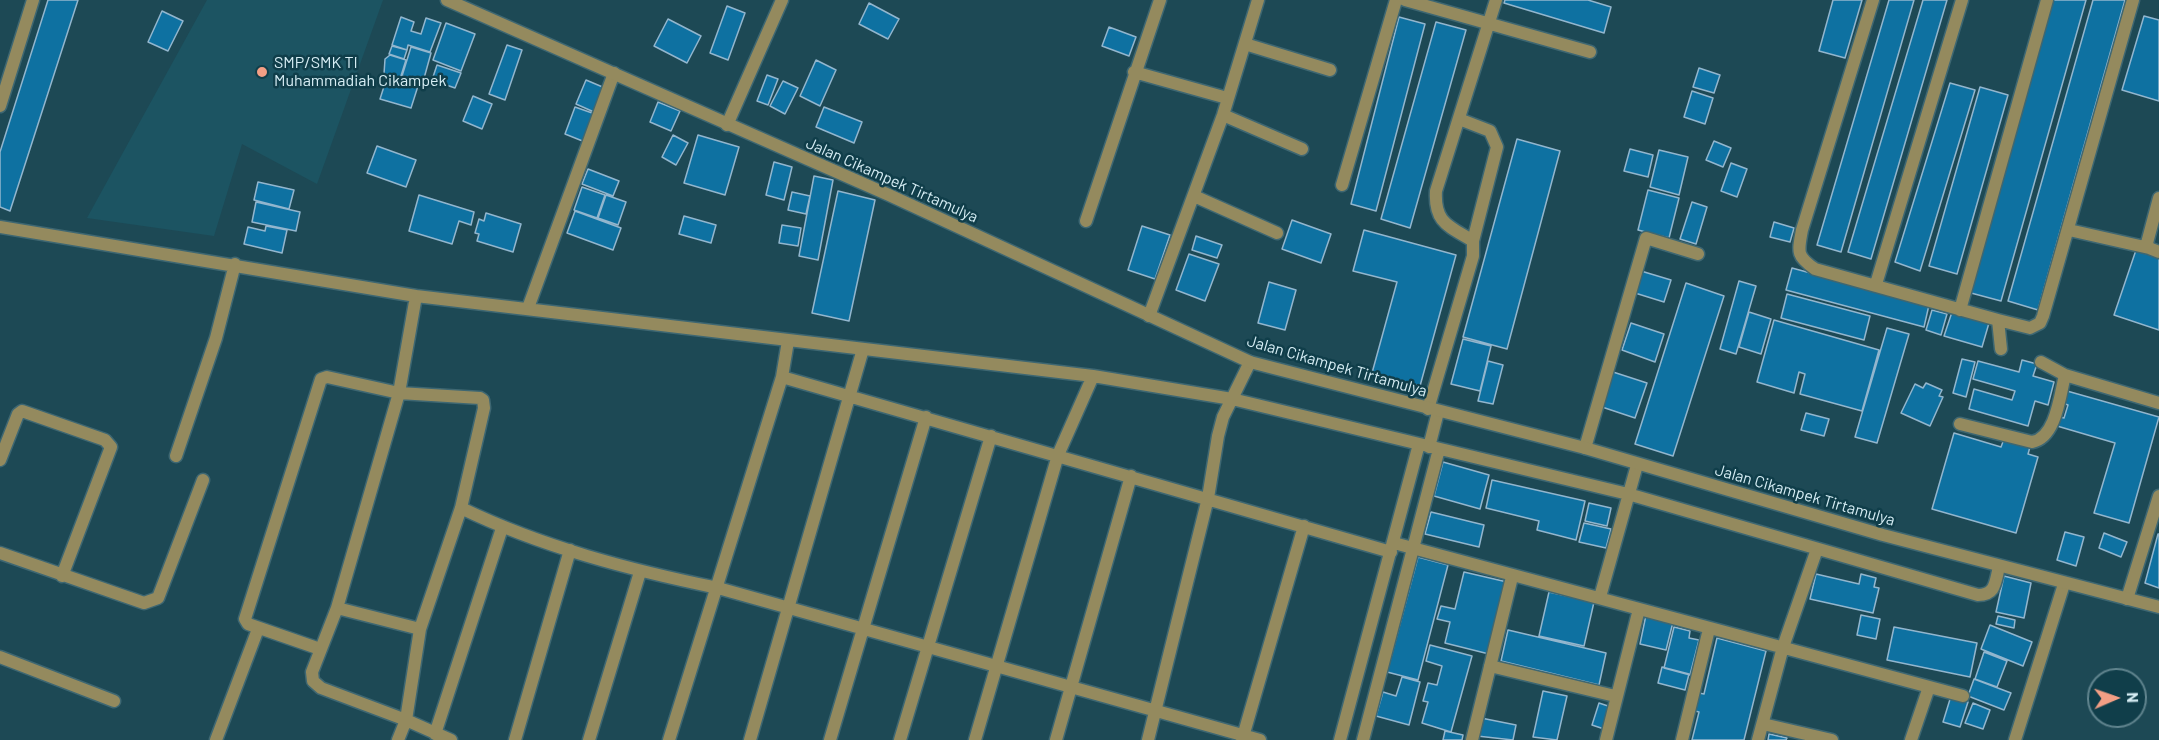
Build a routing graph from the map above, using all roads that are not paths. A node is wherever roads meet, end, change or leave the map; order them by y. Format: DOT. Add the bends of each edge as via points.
graph roads {
  1 [pos="33,0"];
  2 [pos="447,0"];
  3 [pos="782,0"];
  4 [pos="1160,0"];
  5 [pos="1258,0"];
  6 [pos="1396,0"];
  7 [pos="1405,0"];
  8 [pos="1496,0"];
  9 [pos="1873,0"];
  10 [pos="1962,0"];
  11 [pos="2048,0"];
  12 [pos="2133,0"];
  13 [pos="1491,22"];
  14 [pos="1245,44"];
  15 [pos="1590,52"];
  16 [pos="1330,70"];
  17 [pos="1134,72"];
  18 [pos="614,73"];
  19 [pos="1227,98"];
  20 [pos="0,105"];
  21 [pos="1223,115"];
  22 [pos="1459,119"];
  23 [pos="728,125"];
  24 [pos="1302,149"];
  25 [pos="1342,185"];
  26 [pos="1194,196"];
  27 [pos="2159,198"];
  28 [pos="1086,221"];
  29 [pos="0,226"];
  30 [pos="2069,230"];
  31 [pos="1277,233"];
  32 [pos="1473,241"];
  33 [pos="2154,250"];
  34 [pos="1698,254"];
  35 [pos="235,264"];
  36 [pos="1876,284"];
  37 [pos="416,296"];
  38 [pos="528,308"];
  39 [pos="1960,310"];
  40 [pos="1149,316"];
  41 [pos="1998,320"];
  42 [pos="788,341"];
  43 [pos="862,349"];
  44 [pos="2001,349"];
  45 [pos="1250,362"];
  46 [pos="2041,362"];
  47 [pos="2065,375"];
  48 [pos="1093,376"];
  49 [pos="782,377"];
  50 [pos="399,393"];
  51 [pos="851,396"];
  52 [pos="1232,399"];
  53 [pos="2159,403"];
  54 [pos="1433,410"];
  55 [pos="926,417"];
  56 [pos="1960,424"];
  57 [pos="991,436"];
  58 [pos="1429,447"];
  59 [pos="1585,448"];
  60 [pos="1058,455"];
  61 [pos="176,456"];
  62 [pos="0,460"];
  63 [pos="1636,465"];
  64 [pos="1131,476"];
  65 [pos="203,480"];
  66 [pos="1628,494"];
  67 [pos="2159,496"];
  68 [pos="1208,498"];
  69 [pos="461,508"];
  70 [pos="1304,526"];
  71 [pos="502,528"];
  72 [pos="1393,547"];
  73 [pos="1412,549"];
  74 [pos="1817,549"];
  75 [pos="570,550"];
  76 [pos="0,553"];
  77 [pos="1999,567"];
  78 [pos="640,572"];
  79 [pos="62,576"];
  80 [pos="1512,577"];
  81 [pos="2064,584"];
  82 [pos="718,588"];
  83 [pos="1600,597"];
  84 [pos="2127,599"];
  85 [pos="2159,607"];
  86 [pos="338,608"];
  87 [pos="790,608"];
  88 [pos="1639,609"];
  89 [pos="258,629"];
  90 [pos="420,629"];
  91 [pos="1709,629"];
  92 [pos="864,630"];
  93 [pos="1783,646"];
  94 [pos="927,647"];
  95 [pos="320,649"];
  96 [pos="0,657"];
  97 [pos="1490,666"];
  98 [pos="995,667"];
  99 [pos="1072,686"];
  100 [pos="1929,687"];
  101 [pos="1615,696"];
  102 [pos="1963,696"];
  103 [pos="114,701"];
  104 [pos="1156,712"];
  105 [pos="406,720"];
  106 [pos="1763,724"];
  107 [pos="435,734"];
  108 [pos="1243,738"];
  109 [pos="216,740"];
  110 [pos="398,740"];
  111 [pos="451,740"];
  112 [pos="515,740"];
  113 [pos="589,740"];
  114 [pos="669,740"];
  115 [pos="750,740"];
  116 [pos="830,740"];
  117 [pos="900,740"];
  118 [pos="975,740"];
  119 [pos="1056,740"];
  120 [pos="1148,740"];
  121 [pos="1260,740"];
  122 [pos="1340,740"];
  123 [pos="1363,740"];
  124 [pos="1472,740"];
  125 [pos="1606,740"];
  126 [pos="1682,740"];
  127 [pos="1758,740"];
  128 [pos="1832,740"];
  129 [pos="1911,740"];
  130 [pos="2015,740"];
  1 -- 20 [label="street"];
  2 -- 18 [label="street, Jalan Cikampek Tirtamulya"];
  3 -- 23 [label="street"];
  4 -- 17 [label="street"];
  5 -- 14 [label="street"];
  6 -- 25 [label="street"];
  7 -- 13 [label="street"];
  8 -- 13 [label="street"];
  9 -- 36 [label="street" via="1802,230 1799,254 1815,269"];
  10 -- 36 [label="street"];
  11 -- 39 [label="street"];
  12 -- 30 [label="street"];
  13 -- 15 [label="street"];
  13 -- 22 [label="street"];
  14 -- 16 [label="street"];
  14 -- 19 [label="street"];
  17 -- 19 [label="street"];
  17 -- 28 [label="street"];
  18 -- 23 [label="street, Jalan Cikampek Tirtamulya"];
  18 -- 38 [label="street"];
  19 -- 21 [label="street"];
  21 -- 24 [label="street"];
  21 -- 26 [label="street"];
  22 -- 32 [label="street" via="1442,165 1435,207 1441,221"];
  22 -- 32 [label="street" via="1490,131 1497,147"];
  23 -- 40 [label="street, Jalan Cikampek Tirtamulya"];
  26 -- 31 [label="street"];
  26 -- 40 [label="street"];
  27 -- 33 [label="street" via="2148,243"];
  29 -- 35 [label="street"];
  30 -- 33 [label="street"];
  30 -- 41 [label="street" via="2040,323 2030,328"];
  32 -- 54 [label="street" via="1473,256"];
  34 -- 59 [label="street" via="1646,238"];
  35 -- 37 [label="street"];
  35 -- 61 [label="street" via="216,338"];
  36 -- 39 [label="street"];
  37 -- 38 [label="street"];
  37 -- 50 [label="street"];
  38 -- 42 [label="street"];
  39 -- 41 [label="street"];
  40 -- 45 [label="street, Jalan Cikampek Tirtamulya"];
  41 -- 44 [label="street"];
  42 -- 43 [label="street"];
  42 -- 49 [label="street"];
  43 -- 48 [label="street"];
  43 -- 51 [label="street"];
  45 -- 52 [label="street"];
  45 -- 54 [label="street, Jalan Cikampek Tirtamulya"];
  46 -- 47 [label="street"];
  47 -- 53 [label="street"];
  47 -- 56 [label="street" via="2048,433 2040,441"];
  48 -- 52 [label="street"];
  48 -- 60 [label="street"];
  49 -- 51 [label="street"];
  49 -- 82 [label="street"];
  50 -- 69 [label="street" via="483,400"];
  50 -- 86 [label="street"];
  50 -- 89 [label="street" via="327,377 321,379 246,614 248,624"];
  51 -- 55 [label="street"];
  51 -- 87 [label="street"];
  52 -- 58 [label="street"];
  52 -- 68 [label="street" via="1218,436"];
  54 -- 58 [label="street"];
  54 -- 59 [label="street, Jalan Cikampek Tirtamulya"];
  55 -- 57 [label="street"];
  55 -- 92 [label="street"];
  57 -- 60 [label="street"];
  57 -- 94 [label="street"];
  58 -- 66 [label="street"];
  58 -- 72 [label="street"];
  58 -- 73 [label="street"];
  59 -- 63 [label="street, Jalan Cikampek Tirtamulya"];
  60 -- 64 [label="street"];
  60 -- 98 [label="street"];
  62 -- 79 [label="street" via="22,411 105,440 111,447"];
  63 -- 66 [label="street"];
  63 -- 77 [label="street, Jalan Cikampek Tirtamulya"];
  64 -- 68 [label="street"];
  64 -- 99 [label="street"];
  65 -- 79 [label="street" via="158,598 144,603"];
  66 -- 74 [label="street"];
  66 -- 83 [label="street"];
  67 -- 84 [label="street"];
  68 -- 70 [label="street"];
  68 -- 104 [label="street"];
  69 -- 71 [label="street"];
  69 -- 90 [label="street"];
  70 -- 72 [label="street"];
  70 -- 108 [label="street"];
  71 -- 75 [label="street"];
  71 -- 107 [label="street"];
  72 -- 73 [label="street"];
  72 -- 122 [label="street"];
  73 -- 80 [label="street"];
  73 -- 123 [label="street"];
  74 -- 77 [label="street" via="1978,596 1993,592"];
  74 -- 93 [label="street"];
  75 -- 78 [label="street"];
  75 -- 112 [label="street"];
  76 -- 79 [label="street"];
  77 -- 81 [label="street, Jalan Cikampek Tirtamulya"];
  78 -- 82 [label="street"];
  78 -- 113 [label="street"];
  80 -- 83 [label="street"];
  80 -- 97 [label="street"];
  81 -- 84 [label="street, Jalan Cikampek Tirtamulya"];
  81 -- 130 [label="street"];
  82 -- 87 [label="street"];
  82 -- 114 [label="street"];
  83 -- 88 [label="street"];
  84 -- 85 [label="street, Jalan Cikampek Tirtamulya"];
  86 -- 90 [label="street"];
  86 -- 95 [label="street"];
  87 -- 92 [label="street"];
  87 -- 115 [label="street"];
  88 -- 91 [label="street"];
  88 -- 101 [label="street"];
  89 -- 95 [label="street"];
  89 -- 109 [label="street"];
  90 -- 105 [label="street"];
  91 -- 93 [label="street"];
  91 -- 126 [label="street"];
  92 -- 94 [label="street"];
  92 -- 116 [label="street"];
  93 -- 100 [label="street"];
  93 -- 106 [label="street"];
  94 -- 98 [label="street"];
  94 -- 117 [label="street"];
  95 -- 105 [label="street" via="312,672 313,681 321,688"];
  96 -- 103 [label="street"];
  97 -- 101 [label="street"];
  97 -- 124 [label="street"];
  98 -- 99 [label="street"];
  98 -- 118 [label="street"];
  99 -- 104 [label="street"];
  99 -- 119 [label="street"];
  100 -- 102 [label="street"];
  100 -- 129 [label="street"];
  101 -- 125 [label="street"];
  104 -- 108 [label="street"];
  104 -- 120 [label="street"];
  105 -- 107 [label="street"];
  105 -- 110 [label="street"];
  106 -- 127 [label="street"];
  106 -- 128 [label="street"];
  107 -- 111 [label="street"];
  108 -- 121 [label="street"];
}
